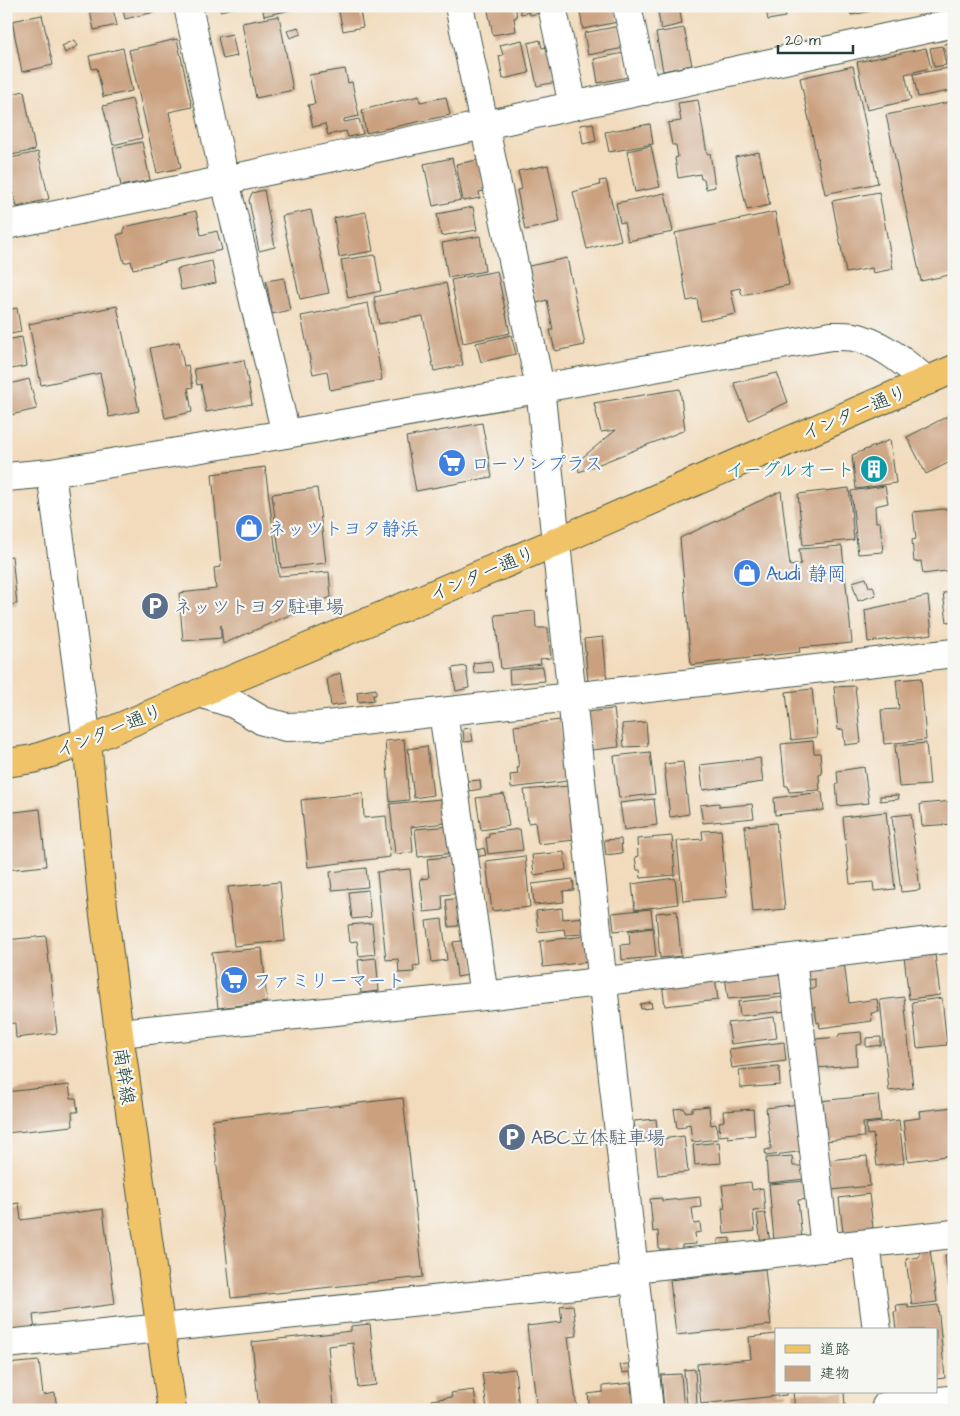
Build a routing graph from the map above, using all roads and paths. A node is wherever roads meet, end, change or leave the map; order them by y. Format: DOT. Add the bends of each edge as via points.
graph roads {
  1 [pos="188,6"];
  2 [pos="459,6"];
  3 [pos="552,6"];
  4 [pos="627,6"];
  5 [pos="954,23"];
  6 [pos="645,91"];
  7 [pos="573,106"];
  8 [pos="486,124"];
  9 [pos="225,181"];
  10 [pos="6,225"];
  11 [pos="954,369"];
  12 [pos="927,380"];
  13 [pos="540,387"];
  14 [pos="286,434"];
  15 [pos="51,473"];
  16 [pos="6,477"];
  17 [pos="556,542"];
  18 [pos="954,653"];
  19 [pos="199,693"];
  20 [pos="572,698"];
  21 [pos="443,712"];
  22 [pos="87,741"];
  23 [pos="6,764"];
  24 [pos="954,938"];
  25 [pos="792,958"];
  26 [pos="603,981"];
  27 [pos="484,996"];
  28 [pos="118,1033"];
  29 [pos="954,1234"];
  30 [pos="866,1244"];
  31 [pos="825,1248"];
  32 [pos="634,1274"];
  33 [pos="877,1328"];
  34 [pos="159,1329"];
  35 [pos="6,1344"];
  36 [pos="886,1403"];
  37 [pos="172,1410"];
  38 [pos="649,1410"];
  39 [pos="951,1410"];
  1 -- 9 [label="street"];
  2 -- 8 [label="street"];
  3 -- 7 [label="street"];
  4 -- 6 [label="street"];
  5 -- 6 [label="street"];
  6 -- 7 [label="street"];
  7 -- 8 [label="street"];
  8 -- 9 [label="street"];
  8 -- 13 [label="street"];
  9 -- 10 [label="street"];
  9 -- 14 [label="street"];
  11 -- 12 [label="main road, インター通り"];
  12 -- 13 [label="street" via="895,355 862,339 831,336"];
  12 -- 17 [label="main road, インター通り"];
  13 -- 14 [label="street"];
  13 -- 17 [label="street"];
  14 -- 15 [label="street"];
  15 -- 16 [label="street"];
  15 -- 22 [label="street"];
  17 -- 19 [label="main road, インター通り"];
  17 -- 20 [label="street"];
  18 -- 20 [label="street"];
  19 -- 21 [label="street" via="234,704 263,722 286,727"];
  19 -- 22 [label="main road, インター通り"];
  20 -- 21 [label="street"];
  20 -- 26 [label="street"];
  21 -- 27 [label="street"];
  22 -- 23 [label="main road, インター通り" via="33,759"];
  22 -- 28 [label="main road, 南幹線"];
  24 -- 25 [label="street"];
  25 -- 26 [label="street"];
  25 -- 31 [label="street"];
  26 -- 27 [label="street"];
  26 -- 32 [label="street"];
  27 -- 28 [label="street"];
  28 -- 34 [label="main road, 南幹線"];
  29 -- 30 [label="street"];
  30 -- 31 [label="street"];
  30 -- 33 [label="street"];
  31 -- 32 [label="street"];
  32 -- 34 [label="street"];
  32 -- 38 [label="street"];
  34 -- 35 [label="street"];
  34 -- 37 [label="main road, 南幹線"];
  36 -- 39 [label="street" via="950,1400"];
}
